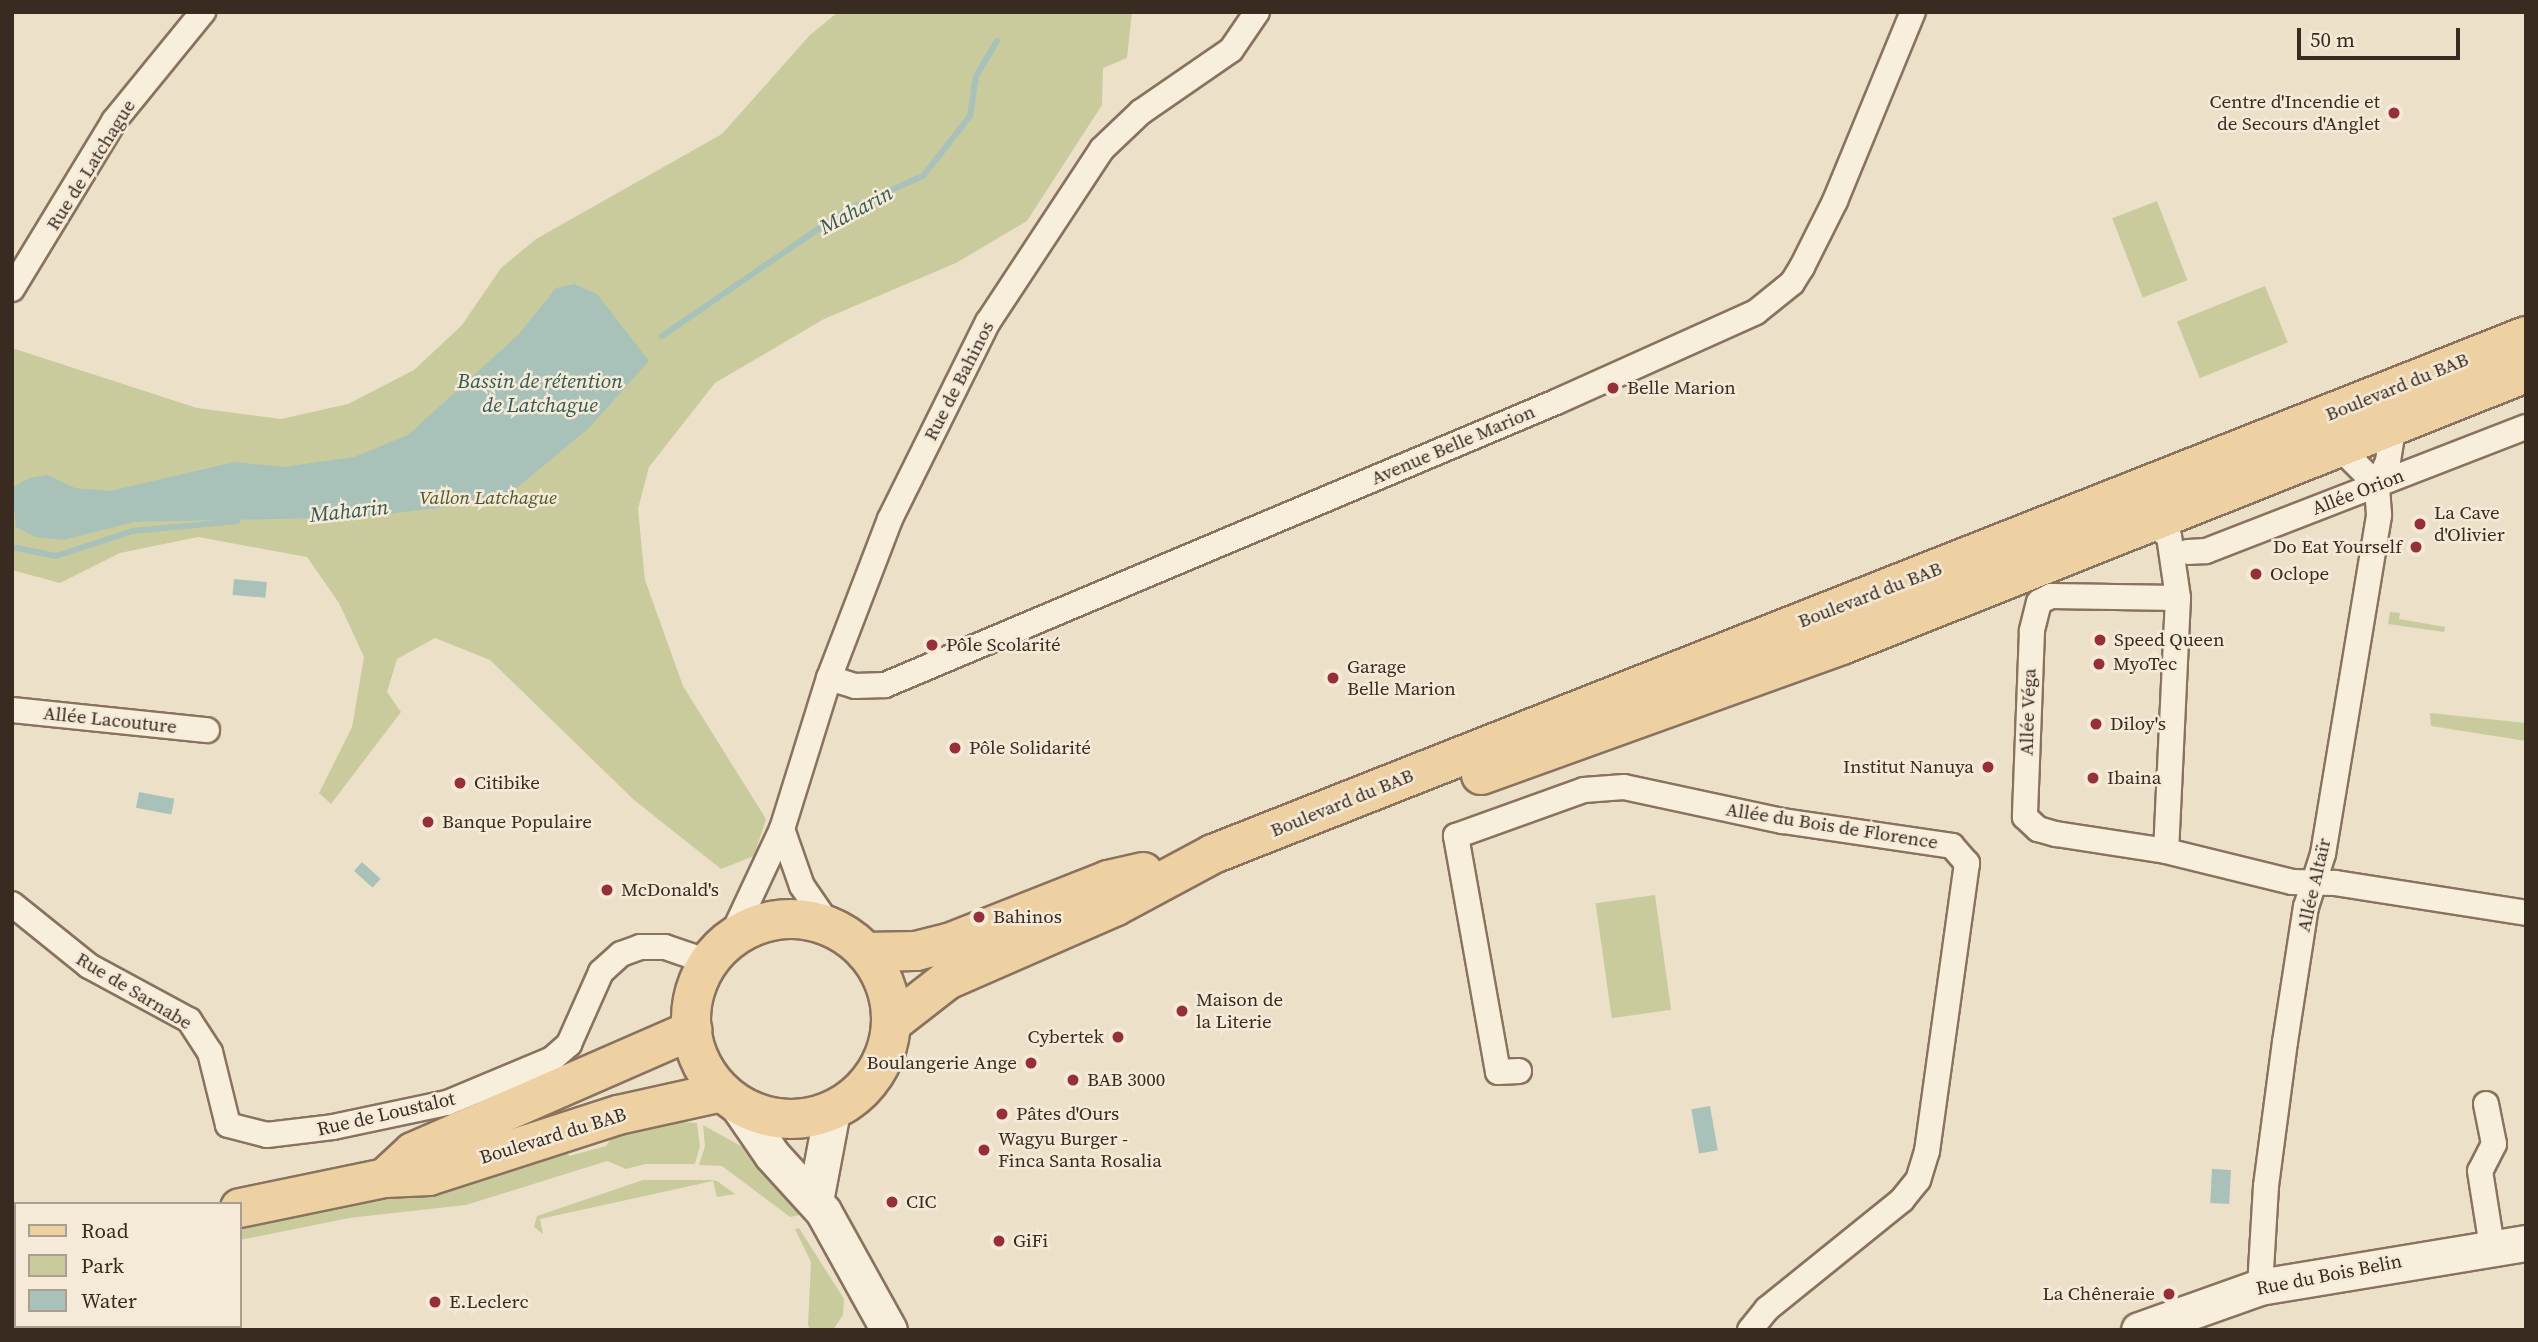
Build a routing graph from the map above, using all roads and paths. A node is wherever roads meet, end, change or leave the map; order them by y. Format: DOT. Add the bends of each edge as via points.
graph roads {
  1 [pos="203,12"];
  2 [pos="1258,12"];
  3 [pos="1913,12"];
  4 [pos="12,289"];
  5 [pos="2526,336"];
  6 [pos="2526,373"];
  7 [pos="2526,427"];
  8 [pos="2393,428"];
  9 [pos="2340,448"];
  10 [pos="2377,485"];
  11 [pos="2206,499"];
  12 [pos="2149,522"];
  13 [pos="2188,552"];
  14 [pos="2178,598"];
  15 [pos="829,678"];
  16 [pos="12,710"];
  17 [pos="207,730"];
  18 [pos="1356,798"];
  19 [pos="782,829"];
  20 [pos="2161,851"];
  21 [pos="1213,854"];
  22 [pos="2315,883"];
  23 [pos="12,904"];
  24 [pos="2526,913"];
  25 [pos="831,928"];
  26 [pos="720,951"];
  27 [pos="865,952"];
  28 [pos="892,1023"];
  29 [pos="692,1030"];
  30 [pos="1519,1071"];
  31 [pos="729,1098"];
  32 [pos="2486,1104"];
  33 [pos="832,1111"];
  34 [pos="243,1131"];
  35 [pos="385,1178"];
  36 [pos="815,1201"];
  37 [pos="242,1208"];
  38 [pos="2509,1245"];
  39 [pos="2260,1287"];
  40 [pos="889,1330"];
  41 [pos="1750,1330"];
  42 [pos="2138,1330"];
  1 -- 4 [label="street, Rue de Latchague" via="114,121"];
  2 -- 15 [label="street, Rue de Bahinos" via="1231,50 1141,113 1102,149 988,322 890,519"];
  3 -- 15 [label="street, Avenue Belle Marion" via="1835,201 1802,267 1792,282 1756,312 1556,402 885,685 855,686"];
  5 -- 18 [label="main road, Boulevard du BAB"];
  6 -- 8 [label="main road"];
  7 -- 10 [label="street, Allée Orion"];
  8 -- 9 [label="main road"];
  8 -- 10 [label="street, Allée Altaïr" via="2388,461"];
  9 -- 10 [label="street"];
  9 -- 11 [label="main road"];
  10 -- 13 [label="street, Allée Orion" via="2206,551"];
  10 -- 22 [label="street, Allée Altaïr" via="2379,515"];
  11 -- 12 [label="main road"];
  11 -- 13 [label="street"];
  12 -- 14 [label="street" via="2169,536"];
  12 -- 18 [label="main road" via="1842,645 1469,779"];
  13 -- 14 [label="street" via="2187,585"];
  14 -- 20 [label="street"];
  14 -- 20 [label="street, Allée Véga" via="2051,596 2039,602 2032,631 2025,817 2038,829 2056,834"];
  15 -- 19 [label="street, Rue de Bahinos"];
  16 -- 17 [label="street, Allée Lacouture"];
  18 -- 21 [label="main road, Boulevard du BAB"];
  19 -- 25 [label="street" via="802,886"];
  19 -- 26 [label="street, Rue de Bahinos"];
  20 -- 22 [label="street, Allée Véga"];
  21 -- 27 [label="main road, Boulevard du BAB" via="1108,880 949,943 916,951"];
  21 -- 28 [label="main road, Boulevard du BAB" via="1116,906 947,980"];
  22 -- 24 [label="street, Allée Véga"];
  22 -- 39 [label="street, Allée Altaïr" via="2306,907 2285,1042 2266,1186"];
  23 -- 34 [label="street, Rue de Sarnabe" via="89,966 190,1020 210,1052 228,1125"];
  25 -- 26 [label="main road" via="805,920 779,920"];
  25 -- 27 [label="main road"];
  26 -- 29 [label="main road" via="692,1006"];
  26 -- 34 [label="street, Rue de Loustalot" via="640,947 621,954 601,971 569,1044 552,1059 447,1103 291,1134"];
  27 -- 28 [label="main road" via="885,985"];
  28 -- 33 [label="main road" via="878,1070 858,1094"];
  29 -- 31 [label="main road" via="701,1064"];
  29 -- 35 [label="main road, Boulevard du BAB" via="413,1152"];
  30 -- 41 [label="street, Allée du Bois de Florence" via="1498,1072 1456,836 1584,790 1624,787 1783,821 1952,846 1967,863 1927,1151 1917,1180 1902,1200 1766,1310"];
  31 -- 33 [label="main road" via="767,1116 800,1119"];
  31 -- 35 [label="main road, Boulevard du BAB" via="618,1115 429,1176"];
  31 -- 36 [label="street" via="772,1155"];
  32 -- 38 [label="street" via="2494,1144 2480,1171"];
  33 -- 36 [label="street"];
  35 -- 37 [label="main road, Boulevard du BAB"];
  36 -- 40 [label="street"];
  38 -- 39 [label="street, Rue du Bois Belin"];
  39 -- 42 [label="street, Rue du Bois Belin"];
}
